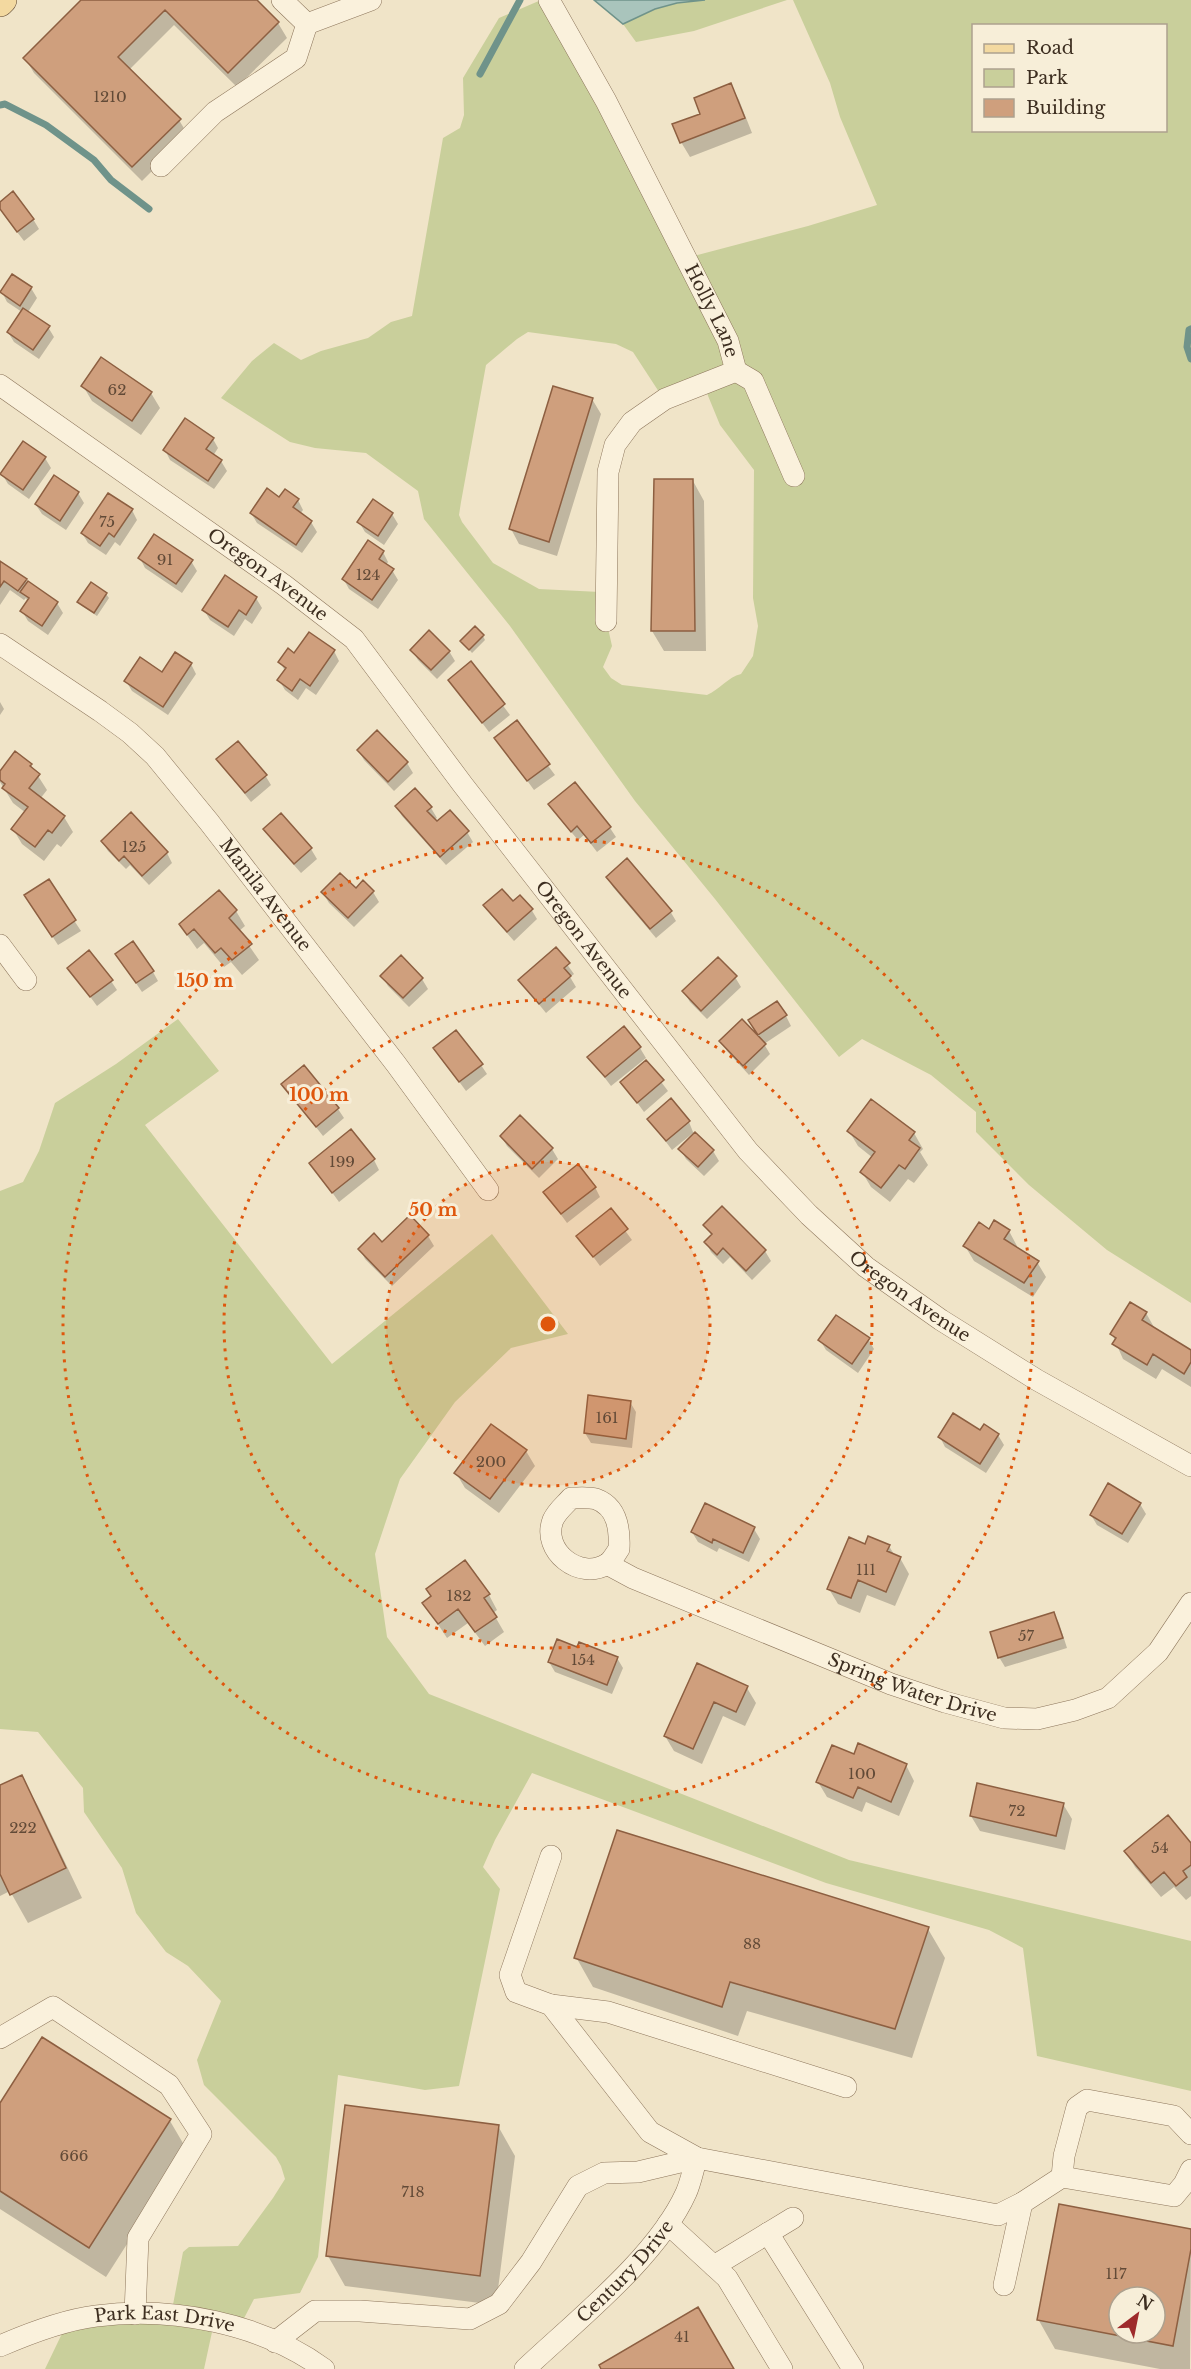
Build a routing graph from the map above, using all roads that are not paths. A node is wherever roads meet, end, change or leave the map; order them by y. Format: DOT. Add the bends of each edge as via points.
graph roads {
  1 [pos="282,0"];
  2 [pos="371,0"];
  3 [pos="549,0"];
  4 [pos="307,24"];
  5 [pos="161,166"];
  6 [pos="736,371"];
  7 [pos="0,385"];
  8 [pos="794,476"];
  9 [pos="606,621"];
  10 [pos="0,644"];
  11 [pos="0,945"];
  12 [pos="26,980"];
  13 [pos="488,1190"];
  14 [pos="1191,1466"];
  15 [pos="607,1564"];
  16 [pos="1191,1603"];
  17 [pos="551,1856"];
  18 [pos="550,2005"];
  19 [pos="0,2038"];
  20 [pos="846,2087"];
  21 [pos="1191,2134"];
  22 [pos="697,2158"];
  23 [pos="1191,2169"];
  24 [pos="1062,2177"];
  25 [pos="1022,2203"];
  26 [pos="793,2218"];
  27 [pos="669,2224"];
  28 [pos="768,2233"];
  29 [pos="714,2266"];
  30 [pos="1004,2285"];
  31 [pos="135,2314"];
  32 [pos="275,2342"];
  33 [pos="0,2346"];
  34 [pos="324,2369"];
  35 [pos="525,2369"];
  36 [pos="782,2369"];
  37 [pos="853,2369"];
  1 -- 4 [label="street"];
  2 -- 4 [label="street"];
  3 -- 6 [label="street, Holly Lane" via="606,101 728,341"];
  4 -- 5 [label="street" via="296,58 215,112"];
  6 -- 8 [label="street" via="753,381"];
  6 -- 9 [label="street, Holly Lane" via="665,399 632,422 615,445 608,472"];
  7 -- 14 [label="street, Oregon Avenue" via="284,585 354,639 748,1151 866,1267 1037,1380"];
  10 -- 13 [label="street, Manila Avenue" via="100,711 155,756 396,1064"];
  11 -- 12 [label="street"];
  15 -- 16 [label="street, Spring Water Drive" via="891,1684 1004,1718 1037,1719 1108,1698 1158,1652"];
  17 -- 18 [label="street" via="510,1976 516,1992"];
  18 -- 20 [label="street" via="609,2012"];
  18 -- 22 [label="street" via="650,2132"];
  19 -- 31 [label="street" via="53,2007 169,2085 201,2134 138,2238"];
  21 -- 24 [label="street" via="1174,2116 1087,2100 1077,2107"];
  22 -- 25 [label="street" via="998,2215"];
  22 -- 27 [label="street, Century Drive" via="687,2191"];
  22 -- 32 [label="street" via="638,2172 604,2173 578,2186 531,2262 499,2304 482,2314 470,2319 315,2311"];
  23 -- 24 [label="street" via="1174,2196"];
  24 -- 25 [label="street"];
  25 -- 30 [label="street"];
  26 -- 28 [label="street"];
  27 -- 29 [label="street"];
  27 -- 35 [label="street, Century Drive" via="605,2295"];
  28 -- 29 [label="street"];
  28 -- 37 [label="street"];
  29 -- 36 [label="street" via="727,2278"];
  31 -- 32 [label="street, Park East Drive" via="214,2323"];
  31 -- 33 [label="street, Park East Drive" via="52,2326"];
  32 -- 34 [label="street, Park East Drive"];
}
